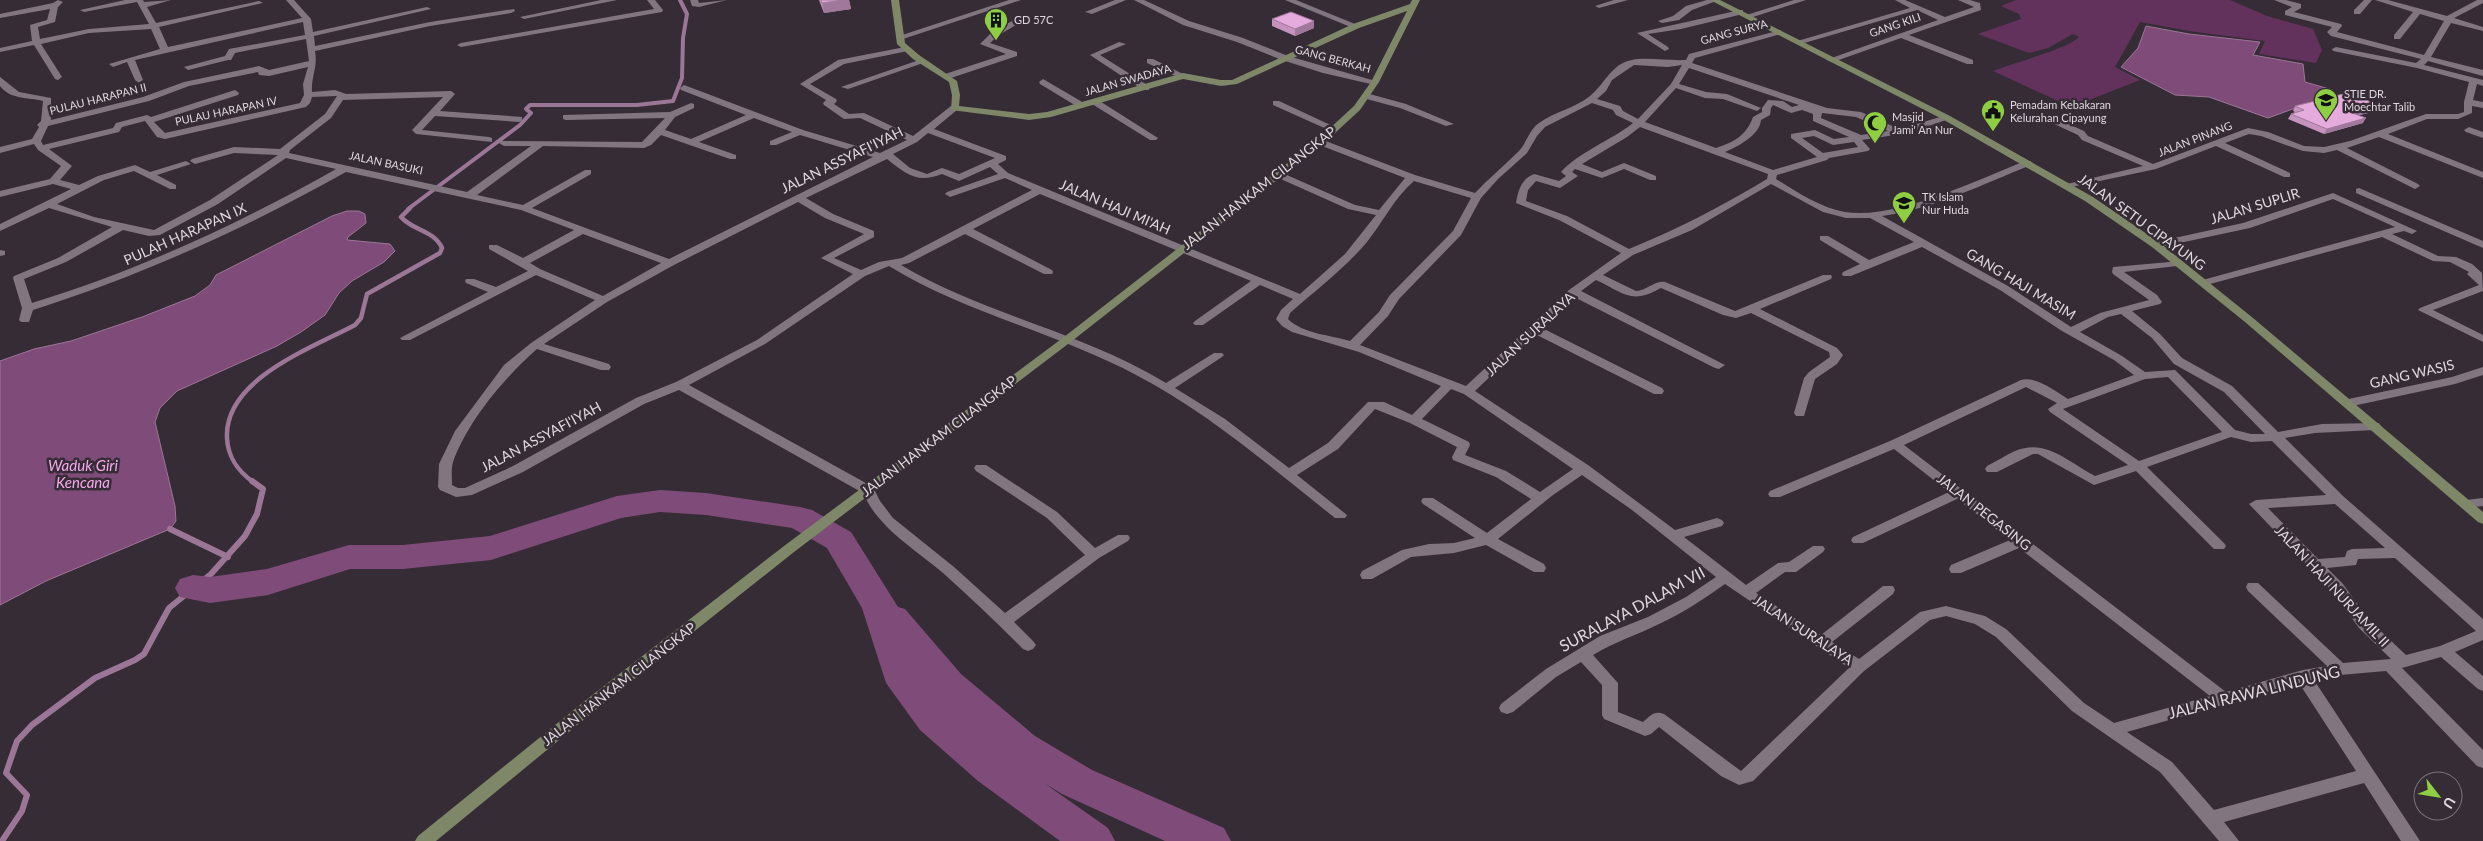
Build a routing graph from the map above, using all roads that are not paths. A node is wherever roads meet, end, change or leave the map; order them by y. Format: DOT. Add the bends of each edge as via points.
graph roads {
  1 [pos="167,0"];
  2 [pos="613,0"];
  3 [pos="651,0"];
  4 [pos="723,0"];
  5 [pos="895,0"];
  6 [pos="1017,0"];
  7 [pos="1122,0"];
  8 [pos="1138,0"];
  9 [pos="1289,0"];
  10 [pos="1624,0"];
  11 [pos="1715,0"];
  12 [pos="1802,0"];
  13 [pos="1899,0"];
  14 [pos="1962,0"];
  15 [pos="2278,0"];
  16 [pos="2368,0"];
  17 [pos="2379,0"];
  18 [pos="2483,0"];
  19 [pos="140,2"];
  20 [pos="294,2"];
  21 [pos="587,2"];
  22 [pos="696,2"];
  23 [pos="2290,2"];
  24 [pos="57,3"];
  25 [pos="258,3"];
  26 [pos="1415,3"];
  27 [pos="1599,6"];
  28 [pos="1917,8"];
  29 [pos="427,9"];
  30 [pos="84,10"];
  31 [pos="2419,10"];
  32 [pos="511,11"];
  33 [pos="1089,12"];
  34 [pos="2357,12"];
  35 [pos="1744,14"];
  36 [pos="0,16"];
  37 [pos="524,17"];
  38 [pos="2451,18"];
  39 [pos="307,19"];
  40 [pos="1943,20"];
  41 [pos="1662,21"];
  42 [pos="1017,22"];
  43 [pos="154,26"];
  44 [pos="1356,26"];
  45 [pos="2483,29"];
  46 [pos="1778,32"];
  47 [pos="1902,35"];
  48 [pos="309,36"];
  49 [pos="900,37"];
  50 [pos="2397,37"];
  51 [pos="36,42"];
  52 [pos="1798,42"];
  53 [pos="1122,44"];
  54 [pos="461,45"];
  55 [pos="311,49"];
  56 [pos="905,49"];
  57 [pos="1665,49"];
  58 [pos="0,50"];
  59 [pos="165,50"];
  60 [pos="2336,50"];
  61 [pos="1285,58"];
  62 [pos="130,59"];
  63 [pos="2426,59"];
  64 [pos="1830,60"];
  65 [pos="1150,61"];
  66 [pos="922,62"];
  67 [pos="1970,62"];
  68 [pos="313,63"];
  69 [pos="1687,63"];
  70 [pos="113,64"];
  71 [pos="2418,66"];
  72 [pos="188,67"];
  73 [pos="2483,73"];
  74 [pos="948,76"];
  75 [pos="1183,76"];
  76 [pos="58,77"];
  77 [pos="0,80"];
  78 [pos="139,80"];
  79 [pos="1043,82"];
  80 [pos="1375,82"];
  81 [pos="2479,82"];
  82 [pos="1674,85"];
  83 [pos="845,87"];
  84 [pos="684,88"];
  85 [pos="1146,88"];
  86 [pos="235,94"];
  87 [pos="308,95"];
  88 [pos="1366,96"];
  89 [pos="342,97"];
  90 [pos="1591,100"];
  91 [pos="1096,102"];
  92 [pos="2468,102"];
  93 [pos="1276,103"];
  94 [pos="1081,105"];
  95 [pos="2483,105"];
  96 [pos="691,106"];
  97 [pos="954,108"];
  98 [pos="1757,108"];
  99 [pos="432,112"];
  100 [pos="755,114"];
  101 [pos="672,115"];
  102 [pos="566,117"];
  103 [pos="1948,118"];
  104 [pos="519,119"];
  105 [pos="150,120"];
  106 [pos="2055,121"];
  107 [pos="1639,123"];
  108 [pos="1449,124"];
  109 [pos="42,125"];
  110 [pos="1334,129"];
  111 [pos="928,130"];
  112 [pos="2469,130"];
  113 [pos="659,131"];
  114 [pos="1896,131"];
  115 [pos="800,132"];
  116 [pos="2378,133"];
  117 [pos="2483,135"];
  118 [pos="1858,137"];
  119 [pos="1154,138"];
  120 [pos="489,140"];
  121 [pos="914,140"];
  122 [pos="692,142"];
  123 [pos="1320,142"];
  124 [pos="504,143"];
  125 [pos="542,143"];
  126 [pos="773,143"];
  127 [pos="2217,143"];
  128 [pos="38,144"];
  129 [pos="2336,146"];
  130 [pos="0,150"];
  131 [pos="1715,152"];
  132 [pos="284,153"];
  133 [pos="885,156"];
  134 [pos="1822,156"];
  135 [pos="733,157"];
  136 [pos="2028,163"];
  137 [pos="993,165"];
  138 [pos="1574,165"];
  139 [pos="2153,167"];
  140 [pos="346,168"];
  141 [pos="588,172"];
  142 [pos="1005,174"];
  143 [pos="1277,174"];
  144 [pos="148,175"];
  145 [pos="2287,175"];
  146 [pos="2483,175"];
  147 [pos="1772,176"];
  148 [pos="1412,177"];
  149 [pos="1653,178"];
  150 [pos="53,181"];
  151 [pos="2070,186"];
  152 [pos="2414,186"];
  153 [pos="174,187"];
  154 [pos="80,188"];
  155 [pos="1040,190"];
  156 [pos="2359,191"];
  157 [pos="0,194"];
  158 [pos="471,194"];
  159 [pos="950,194"];
  160 [pos="1478,196"];
  161 [pos="798,198"];
  162 [pos="48,204"];
  163 [pos="524,208"];
  164 [pos="1380,213"];
  165 [pos="1874,216"];
  166 [pos="122,226"];
  167 [pos="0,228"];
  168 [pos="964,229"];
  169 [pos="584,230"];
  170 [pos="2383,234"];
  171 [pos="1824,238"];
  172 [pos="1922,243"];
  173 [pos="2156,245"];
  174 [pos="2483,245"];
  175 [pos="493,246"];
  176 [pos="1180,250"];
  177 [pos="1629,253"];
  178 [pos="524,263"];
  179 [pos="670,263"];
  180 [pos="2177,263"];
  181 [pos="892,264"];
  182 [pos="1868,264"];
  183 [pos="536,271"];
  184 [pos="1048,272"];
  185 [pos="861,274"];
  186 [pos="1847,274"];
  187 [pos="1595,275"];
  188 [pos="1827,277"];
  189 [pos="470,281"];
  190 [pos="1258,281"];
  191 [pos="2203,283"];
  192 [pos="2483,283"];
  193 [pos="2483,288"];
  194 [pos="496,291"];
  195 [pos="1573,292"];
  196 [pos="1301,298"];
  197 [pos="603,300"];
  198 [pos="28,308"];
  199 [pos="2122,309"];
  200 [pos="1754,310"];
  201 [pos="25,320"];
  202 [pos="1199,323"];
  203 [pos="1535,329"];
  204 [pos="2071,332"];
  205 [pos="406,338"];
  206 [pos="1068,339"];
  207 [pos="2483,339"];
  208 [pos="535,345"];
  209 [pos="1353,345"];
  210 [pos="1218,355"];
  211 [pos="1719,365"];
  212 [pos="605,367"];
  213 [pos="2483,371"];
  214 [pos="2147,375"];
  215 [pos="680,384"];
  216 [pos="1449,385"];
  217 [pos="1167,388"];
  218 [pos="1468,390"];
  219 [pos="1658,391"];
  220 [pos="2067,403"];
  221 [pos="2348,404"];
  222 [pos="1800,413"];
  223 [pos="1414,420"];
  224 [pos="2374,426"];
  225 [pos="2230,433"];
  226 [pos="2276,436"];
  227 [pos="1895,444"];
  228 [pos="2137,465"];
  229 [pos="981,468"];
  230 [pos="1583,468"];
  231 [pos="1992,469"];
  232 [pos="1289,474"];
  233 [pos="868,490"];
  234 [pos="1959,493"];
  235 [pos="1775,494"];
  236 [pos="1540,498"];
  237 [pos="2338,500"];
  238 [pos="1428,501"];
  239 [pos="2483,502"];
  240 [pos="2466,504"];
  241 [pos="1340,515"];
  242 [pos="2483,519"];
  243 [pos="1718,523"];
  244 [pos="1673,535"];
  245 [pos="1123,538"];
  246 [pos="1488,540"];
  247 [pos="1858,540"];
  248 [pos="2022,541"];
  249 [pos="2219,546"];
  250 [pos="1818,549"];
  251 [pos="2397,553"];
  252 [pos="1094,555"];
  253 [pos="2313,564"];
  254 [pos="1540,568"];
  255 [pos="1956,569"];
  256 [pos="1367,575"];
  257 [pos="1726,577"];
  258 [pos="2253,587"];
  259 [pos="1888,590"];
  260 [pos="1746,593"];
  261 [pos="1004,621"];
  262 [pos="2483,628"];
  263 [pos="2483,634"];
  264 [pos="1822,642"];
  265 [pos="1028,645"];
  266 [pos="2444,651"];
  267 [pos="1583,654"];
  268 [pos="2397,663"];
  269 [pos="1859,667"];
  270 [pos="2340,669"];
  271 [pos="2302,676"];
  272 [pos="2483,685"];
  273 [pos="2223,698"];
  274 [pos="1507,708"];
  275 [pos="2112,730"];
  276 [pos="2483,761"];
  277 [pos="2367,775"];
  278 [pos="2212,818"];
  279 [pos="424,841"];
  280 [pos="2230,841"];
  281 [pos="2411,841"];
  1 -- 19 [label="street"];
  2 -- 21 [label="street"];
  3 -- 54 [label="street" via="659,10"];
  4 -- 22 [label="street"];
  5 -- 49 [label="street"];
  6 -- 49 [label="street"];
  7 -- 33 [label="street"];
  8 -- 61 [label="street, GANG BERKAH" via="1186,23"];
  9 -- 44 [label="street"];
  10 -- 27 [label="street"];
  11 -- 35 [label="street, JALAN SETU CIPAYUNG"];
  11 -- 41 [label="street"];
  12 -- 35 [label="street"];
  13 -- 28 [label="street"];
  14 -- 40 [label="street, GANG KILI" via="1978,8"];
  15 -- 23 [label="street"];
  16 -- 34 [label="street"];
  17 -- 31 [label="street"];
  18 -- 38 [label="street"];
  19 -- 30 [label="street"];
  19 -- 43 [label="street"];
  20 -- 39 [label="street"];
  21 -- 37 [label="street"];
  23 -- 63 [label="street" via="2298,6 2288,13 2336,26 2334,34"];
  24 -- 36 [label="street"];
  24 -- 51 [label="street" via="51,22 34,26"];
  25 -- 43 [label="street"];
  26 -- 44 [label="street, JALAN SWADAYA"];
  26 -- 80 [label="street, JALAN HANKAM CILANGKAP"];
  28 -- 40 [label="street"];
  28 -- 52 [label="street"];
  29 -- 48 [label="street"];
  31 -- 38 [label="street"];
  31 -- 50 [label="street"];
  32 -- 55 [label="street"];
  35 -- 46 [label="street, JALAN SETU CIPAYUNG"];
  35 -- 57 [label="street" via="1641,33"];
  38 -- 45 [label="street"];
  38 -- 63 [label="street"];
  39 -- 48 [label="street"];
  39 -- 59 [label="street"];
  40 -- 47 [label="street, GANG KILI"];
  42 -- 74 [label="street" via="984,44 1014,54"];
  43 -- 51 [label="street" via="89,32"];
  43 -- 59 [label="street"];
  44 -- 61 [label="street, JALAN SWADAYA"];
  46 -- 52 [label="street, JALAN SETU CIPAYUNG"];
  46 -- 69 [label="street, GANG SURYA" via="1698,53"];
  47 -- 64 [label="street, GANG KILI"];
  47 -- 67 [label="street"];
  48 -- 55 [label="street"];
  48 -- 72 [label="street" via="232,51 228,58"];
  49 -- 56 [label="street"];
  51 -- 58 [label="street"];
  51 -- 76 [label="street"];
  52 -- 64 [label="street, JALAN SETU CIPAYUNG"];
  53 -- 85 [label="street" via="1094,55"];
  55 -- 68 [label="street"];
  56 -- 66 [label="street"];
  56 -- 121 [label="street" via="841,62 804,84 828,97 833,101 827,104 847,117 861,115"];
  59 -- 62 [label="street"];
  60 -- 71 [label="street"];
  61 -- 75 [label="street, JALAN SWADAYA" via="1228,83"];
  61 -- 80 [label="street, GANG BERKAH"];
  62 -- 70 [label="street"];
  62 -- 78 [label="street"];
  63 -- 71 [label="street"];
  63 -- 73 [label="street"];
  64 -- 103 [label="street, JALAN SETU CIPAYUNG"];
  65 -- 75 [label="street"];
  66 -- 74 [label="street"];
  66 -- 83 [label="street"];
  68 -- 87 [label="street" via="307,84"];
  68 -- 109 [label="street, PULAU HARAPAN II" via="266,73 259,68 187,84 146,99"];
  69 -- 82 [label="street"];
  69 -- 90 [label="street" via="1628,64 1608,79"];
  69 -- 114 [label="street" via="1826,112 1858,114"];
  71 -- 81 [label="street"];
  74 -- 97 [label="street" via="956,88"];
  75 -- 85 [label="street, JALAN SWADAYA"];
  77 -- 109 [label="street" via="8,92 17,96 38,96 48,100 46,121"];
  79 -- 94 [label="street"];
  80 -- 88 [label="street, JALAN HANKAM CILANGKAP"];
  81 -- 92 [label="street, JALAN PINANG"];
  82 -- 98 [label="street" via="1705,95 1724,96"];
  82 -- 107 [label="street"];
  84 -- 100 [label="street"];
  85 -- 91 [label="street, JALAN SWADAYA"];
  86 -- 105 [label="street"];
  87 -- 89 [label="street" via="335,92"];
  87 -- 105 [label="street, PULAU HARAPAN IV" via="303,105 165,136 160,135"];
  88 -- 108 [label="street"];
  88 -- 110 [label="street, JALAN HANKAM CILANGKAP" via="1358,108"];
  89 -- 99 [label="street" via="451,94"];
  89 -- 132 [label="street" via="324,120"];
  90 -- 107 [label="street" via="1617,108 1619,113"];
  90 -- 160 [label="street" via="1542,125 1524,151"];
  91 -- 94 [label="street, JALAN SWADAYA"];
  91 -- 119 [label="street"];
  92 -- 95 [label="street"];
  92 -- 116 [label="street, JALAN PINANG" via="2468,113 2464,115 2427,116"];
  93 -- 110 [label="street"];
  94 -- 97 [label="street, JALAN SWADAYA" via="1029,117"];
  96 -- 101 [label="street"];
  97 -- 111 [label="street, JALAN ASSYAFI'IYAH"];
  99 -- 104 [label="street"];
  99 -- 120 [label="street" via="418,132"];
  100 -- 115 [label="street"];
  100 -- 122 [label="street"];
  101 -- 102 [label="street"];
  101 -- 113 [label="street"];
  103 -- 114 [label="street"];
  103 -- 136 [label="street, JALAN SETU CIPAYUNG"];
  105 -- 128 [label="street" via="145,118 119,125 116,130"];
  106 -- 139 [label="street" via="2085,138"];
  107 -- 131 [label="street"];
  107 -- 138 [label="street"];
  109 -- 128 [label="street"];
  110 -- 123 [label="street, JALAN HANKAM CILANGKAP"];
  111 -- 121 [label="street, JALAN ASSYAFI'IYAH"];
  111 -- 137 [label="street" via="1003,158"];
  112 -- 117 [label="street"];
  113 -- 122 [label="street"];
  113 -- 125 [label="street" via="644,145"];
  114 -- 118 [label="street"];
  115 -- 126 [label="street"];
  115 -- 133 [label="street"];
  116 -- 129 [label="street, JALAN PINANG"];
  116 -- 146 [label="street"];
  118 -- 131 [label="street" via="1816,119 1818,113 1806,108 1791,110 1771,102 1766,108 1767,113 1756,119 1756,124 1743,140"];
  118 -- 134 [label="street, JALAN SURALAYA" via="1865,149"];
  118 -- 134 [label="street" via="1833,142 1815,133 1794,136"];
  121 -- 133 [label="street, JALAN ASSYAFI'IYAH"];
  122 -- 135 [label="street"];
  123 -- 143 [label="street, JALAN HANKAM CILANGKAP"];
  123 -- 148 [label="street"];
  124 -- 125 [label="street"];
  125 -- 158 [label="street"];
  127 -- 129 [label="street, JALAN PINANG" via="2252,131 2305,149"];
  127 -- 139 [label="street, JALAN PINANG"];
  127 -- 145 [label="street"];
  128 -- 130 [label="street"];
  128 -- 150 [label="street" via="67,166"];
  129 -- 152 [label="street"];
  131 -- 147 [label="street"];
  132 -- 140 [label="street, JALAN BASUKI"];
  132 -- 144 [label="street, JALAN BASUKI" via="234,150"];
  132 -- 166 [label="street" via="214,202 159,232 149,233"];
  133 -- 137 [label="street" via="926,177 942,171 959,178"];
  133 -- 161 [label="street, JALAN ASSYAFI'IYAH"];
  134 -- 147 [label="street, JALAN SURALAYA" via="1822,159"];
  136 -- 151 [label="street, JALAN SETU CIPAYUNG"];
  136 -- 165 [label="street" via="1906,208"];
  137 -- 142 [label="street, JALAN HAJI MI'AH"];
  138 -- 149 [label="street" via="1602,175 1624,166"];
  138 -- 177 [label="street" via="1566,172 1573,176 1560,185 1534,177 1523,190 1521,203 1562,218"];
  139 -- 151 [label="street, JALAN PINANG"];
  140 -- 158 [label="street, JALAN BASUKI"];
  140 -- 198 [label="street, PULAH HARAPAN IX" via="256,217 168,258"];
  141 -- 163 [label="street"];
  142 -- 155 [label="street, JALAN HAJI MI'AH"];
  142 -- 159 [label="street"];
  143 -- 164 [label="street" via="1352,207"];
  143 -- 176 [label="street, JALAN HANKAM CILANGKAP"];
  144 -- 153 [label="street"];
  144 -- 154 [label="street" via="131,168"];
  147 -- 165 [label="street" via="1834,212"];
  147 -- 177 [label="street, JALAN SURALAYA" via="1731,205 1688,228"];
  148 -- 160 [label="street"];
  148 -- 164 [label="street"];
  150 -- 154 [label="street"];
  150 -- 157 [label="street"];
  151 -- 173 [label="street, JALAN SETU CIPAYUNG"];
  154 -- 162 [label="street"];
  155 -- 168 [label="street, JALAN ASSYAFI'IYAH"];
  155 -- 176 [label="street, JALAN HAJI MI'AH"];
  156 -- 174 [label="street"];
  158 -- 163 [label="street, JALAN BASUKI"];
  160 -- 209 [label="street" via="1457,233 1394,297 1384,314"];
  161 -- 179 [label="street, JALAN ASSYAFI'IYAH"];
  161 -- 185 [label="street" via="829,216 870,233 868,237 826,257"];
  162 -- 166 [label="street"];
  162 -- 167 [label="street"];
  163 -- 169 [label="street, JALAN BASUKI"];
  164 -- 196 [label="street" via="1376,224 1353,252"];
  165 -- 172 [label="street, GANG HAJI MASIM"];
  166 -- 198 [label="street" via="62,260 18,278"];
  168 -- 181 [label="street, JALAN ASSYAFI'IYAH" via="905,261"];
  168 -- 184 [label="street"];
  169 -- 178 [label="street"];
  169 -- 179 [label="street, JALAN BASUKI"];
  170 -- 173 [label="street, JALAN SUPLIR" via="2408,229 2332,196 2246,226"];
  170 -- 191 [label="street"];
  170 -- 192 [label="street" via="2437,259 2445,257 2473,268 2477,273 2472,274"];
  171 -- 182 [label="street"];
  172 -- 182 [label="street"];
  172 -- 204 [label="street, GANG HAJI MASIM" via="2004,288"];
  173 -- 180 [label="street, JALAN SETU CIPAYUNG"];
  175 -- 178 [label="street"];
  176 -- 190 [label="street, JALAN HAJI MI'AH"];
  176 -- 206 [label="street, JALAN HANKAM CILANGKAP"];
  177 -- 187 [label="street, JALAN SURALAYA"];
  178 -- 183 [label="street"];
  179 -- 197 [label="street, JALAN ASSYAFI'IYAH"];
  180 -- 191 [label="street, JALAN SETU CIPAYUNG"];
  180 -- 199 [label="street" via="2117,269 2156,300"];
  181 -- 185 [label="street, JALAN ASSYAFI'IYAH" via="883,264"];
  181 -- 206 [label="street" via="974,305"];
  182 -- 186 [label="street"];
  183 -- 194 [label="street"];
  183 -- 197 [label="street"];
  185 -- 215 [label="street, JALAN ASSYAFI'IYAH" via="761,342"];
  187 -- 195 [label="street, JALAN SURALAYA"];
  187 -- 200 [label="street" via="1634,294 1643,294 1661,284 1727,313 1736,315"];
  188 -- 200 [label="street"];
  189 -- 194 [label="street"];
  190 -- 196 [label="street, JALAN HAJI MI'AH"];
  190 -- 202 [label="street"];
  191 -- 221 [label="street, JALAN SETU CIPAYUNG"];
  193 -- 207 [label="street" via="2423,310"];
  194 -- 205 [label="street"];
  195 -- 203 [label="street, JALAN SURALAYA"];
  195 -- 211 [label="street"];
  196 -- 209 [label="street" via="1284,312 1282,319 1286,324"];
  197 -- 208 [label="street, JALAN ASSYAFI'IYAH"];
  198 -- 201 [label="street"];
  199 -- 204 [label="street"];
  199 -- 226 [label="street" via="2156,336 2178,361 2228,389"];
  200 -- 222 [label="street" via="1837,355 1836,360 1809,380"];
  203 -- 218 [label="street, JALAN SURALAYA"];
  203 -- 219 [label="street"];
  204 -- 214 [label="street, GANG HAJI MASIM"];
  206 -- 217 [label="street"];
  206 -- 233 [label="street, JALAN HANKAM CILANGKAP"];
  208 -- 212 [label="street"];
  208 -- 215 [label="street, JALAN ASSYAFI'IYAH" via="508,368 461,431 446,464 445,487 456,493 467,492 518,469 640,401"];
  209 -- 216 [label="street"];
  210 -- 217 [label="street"];
  213 -- 221 [label="street, GANG WASIS"];
  214 -- 220 [label="street"];
  214 -- 225 [label="street" via="2171,373"];
  215 -- 233 [label="street"];
  216 -- 218 [label="street"];
  216 -- 223 [label="street"];
  217 -- 232 [label="street" via="1221,422"];
  218 -- 230 [label="street, JALAN SURALAYA"];
  220 -- 227 [label="street" via="2025,383"];
  220 -- 228 [label="street" via="2054,410"];
  221 -- 224 [label="street, JALAN SETU CIPAYUNG"];
  223 -- 232 [label="street" via="1372,404 1333,446"];
  223 -- 236 [label="street" via="1464,445 1458,457 1501,474"];
  224 -- 226 [label="street" via="2314,428"];
  224 -- 240 [label="street, JALAN SETU CIPAYUNG"];
  225 -- 226 [label="street" via="2238,437"];
  225 -- 228 [label="street"];
  226 -- 237 [label="street"];
  227 -- 234 [label="street, JALAN PEGASING"];
  227 -- 235 [label="street"];
  228 -- 231 [label="street" via="2094,481 2041,450 2025,452"];
  228 -- 249 [label="street"];
  229 -- 252 [label="street" via="1052,515"];
  230 -- 236 [label="street"];
  230 -- 244 [label="street, JALAN SURALAYA"];
  232 -- 241 [label="street"];
  233 -- 261 [label="street" via="891,526 936,559"];
  233 -- 279 [label="street, JALAN HANKAM CILANGKAP" via="597,700"];
  234 -- 247 [label="street"];
  234 -- 248 [label="street, JALAN PEGASING"];
  236 -- 246 [label="street"];
  237 -- 251 [label="street"];
  237 -- 253 [label="street, JALAN HAJI NURJAMIL II" via="2256,504"];
  238 -- 246 [label="street"];
  239 -- 240 [label="street"];
  240 -- 242 [label="street, JALAN SETU CIPAYUNG"];
  243 -- 244 [label="street"];
  244 -- 257 [label="street, JALAN SURALAYA"];
  245 -- 252 [label="street"];
  246 -- 254 [label="street"];
  246 -- 256 [label="street" via="1407,554"];
  248 -- 255 [label="street"];
  248 -- 273 [label="street, JALAN PEGASING"];
  250 -- 260 [label="street" via="1791,568 1783,566"];
  251 -- 253 [label="street" via="2352,554 2351,562"];
  251 -- 262 [label="street"];
  252 -- 261 [label="street"];
  253 -- 268 [label="street, JALAN HAJI NURJAMIL II" via="2338,588"];
  257 -- 260 [label="street, JALAN SURALAYA"];
  257 -- 267 [label="street, SURALAYA DALAM VII" via="1684,605 1605,640"];
  258 -- 270 [label="street"];
  259 -- 264 [label="street"];
  260 -- 264 [label="street, JALAN SURALAYA"];
  261 -- 265 [label="street"];
  263 -- 266 [label="street, JALAN RAWA LINDUNG"];
  264 -- 269 [label="street, JALAN SURALAYA"];
  266 -- 268 [label="street, JALAN RAWA LINDUNG"];
  266 -- 272 [label="street"];
  267 -- 269 [label="street" via="1610,683 1610,715 1645,730 1658,718 1739,778 1747,776"];
  267 -- 274 [label="street, SURALAYA DALAM VII" via="1551,673"];
  268 -- 270 [label="street, JALAN RAWA LINDUNG"];
  268 -- 276 [label="street, JALAN HAJI NURJAMIL II"];
  269 -- 275 [label="street" via="1925,616 1946,611 1980,620 2000,633 2078,707"];
  270 -- 271 [label="street, JALAN RAWA LINDUNG"];
  271 -- 273 [label="street, JALAN RAWA LINDUNG"];
  271 -- 277 [label="street"];
  273 -- 275 [label="street, JALAN RAWA LINDUNG"];
  275 -- 278 [label="street" via="2166,767"];
  277 -- 278 [label="street"];
  277 -- 281 [label="street"];
  278 -- 280 [label="street"];
}
